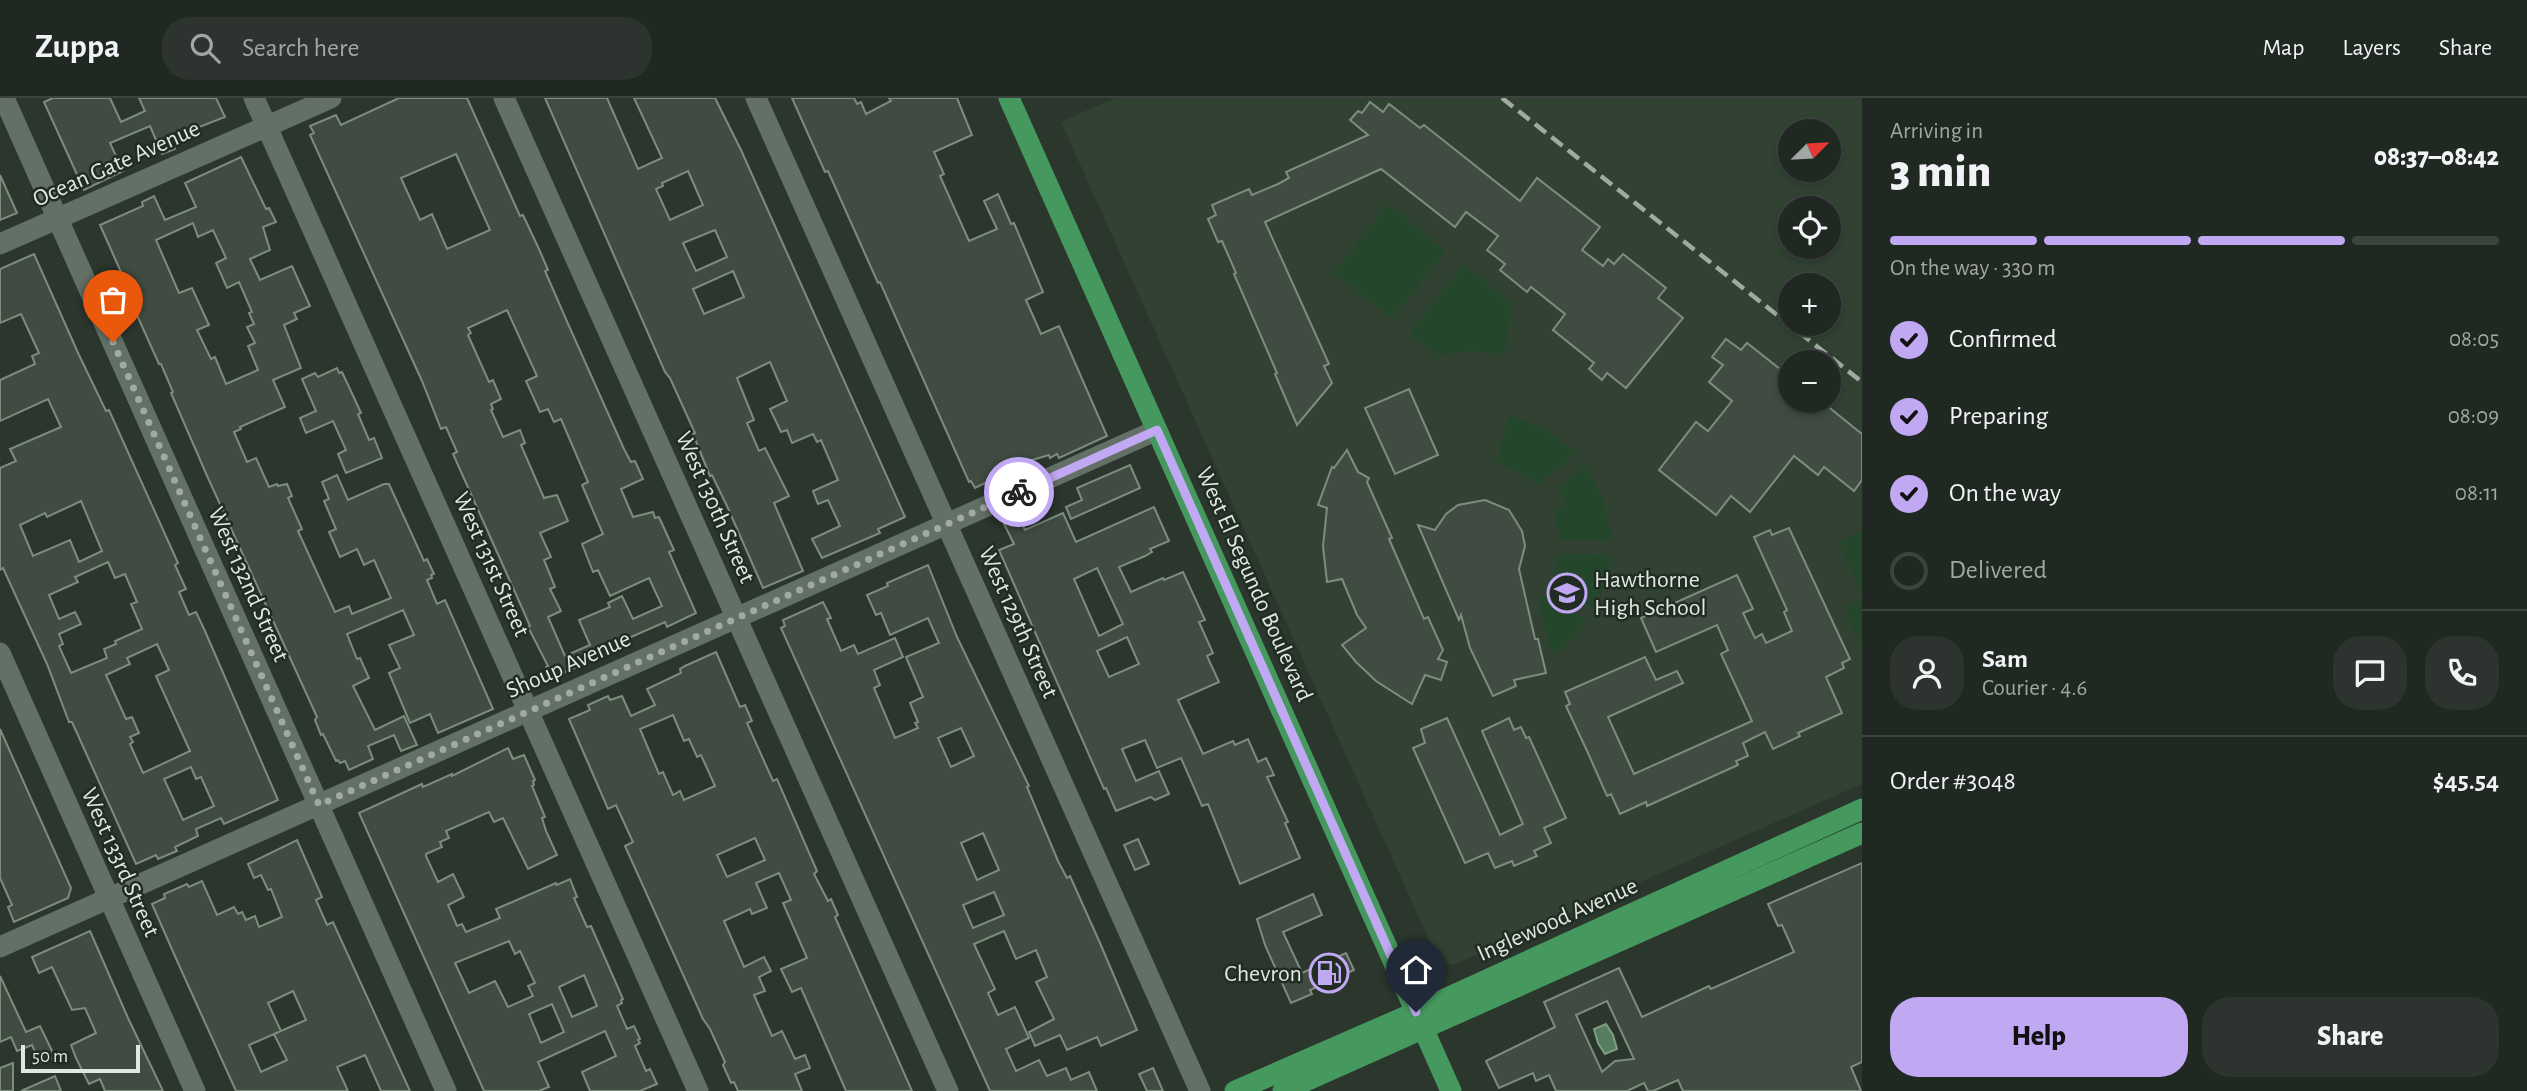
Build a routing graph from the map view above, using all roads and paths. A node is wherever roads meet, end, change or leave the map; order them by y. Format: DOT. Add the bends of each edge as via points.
graph roads {
  1 [pos="4,98"];
  2 [pos="254,98"];
  3 [pos="331,98"];
  4 [pos="504,98"];
  5 [pos="756,98"];
  6 [pos="1009,98"];
  7 [pos="266,126"];
  8 [pos="58,218"];
  9 [pos="0,244"];
  10 [pos="1157,430"];
  11 [pos="946,525"];
  12 [pos="737,618"];
  13 [pos="0,653"];
  14 [pos="529,710"];
  15 [pos="319,805"];
  16 [pos="1862,809"];
  17 [pos="1862,833"];
  18 [pos="109,899"];
  19 [pos="0,947"];
  20 [pos="1420,1021"];
  21 [pos="195,1091"];
  22 [pos="446,1091"];
  23 [pos="698,1091"];
  24 [pos="948,1091"];
  25 [pos="1200,1091"];
  26 [pos="1235,1091"];
  27 [pos="1283,1091"];
  28 [pos="1451,1091"];
  1 -- 8 [label="street, West 132nd Street"];
  2 -- 7 [label="street, West 131st Street"];
  3 -- 7 [label="street, Ocean Gate Avenue"];
  4 -- 12 [label="street, West 130th Street"];
  5 -- 11 [label="street, West 129th Street"];
  6 -- 10 [label="main road, West El Segundo Boulevard"];
  7 -- 8 [label="street, Ocean Gate Avenue"];
  7 -- 14 [label="street, West 131st Street"];
  8 -- 9 [label="street, Ocean Gate Avenue"];
  8 -- 15 [label="street, West 132nd Street"];
  10 -- 11 [label="street, Shoup Avenue"];
  10 -- 20 [label="main road, West El Segundo Boulevard"];
  11 -- 12 [label="street, Shoup Avenue"];
  11 -- 25 [label="street, West 129th Street"];
  12 -- 14 [label="street, Shoup Avenue"];
  12 -- 24 [label="street, West 130th Street"];
  13 -- 18 [label="street, West 133rd Street"];
  14 -- 15 [label="street, Shoup Avenue"];
  14 -- 23 [label="street, West 131st Street"];
  15 -- 18 [label="street, Shoup Avenue"];
  15 -- 22 [label="street, West 132nd Street"];
  16 -- 20 [label="main road, Inglewood Avenue"];
  17 -- 20 [label="main road, Inglewood Avenue"];
  18 -- 19 [label="street, Shoup Avenue"];
  18 -- 21 [label="street, West 133rd Street"];
  20 -- 26 [label="main road, Inglewood Avenue"];
  20 -- 27 [label="main road, Inglewood Avenue"];
  20 -- 28 [label="main road, West El Segundo Boulevard"];
}
